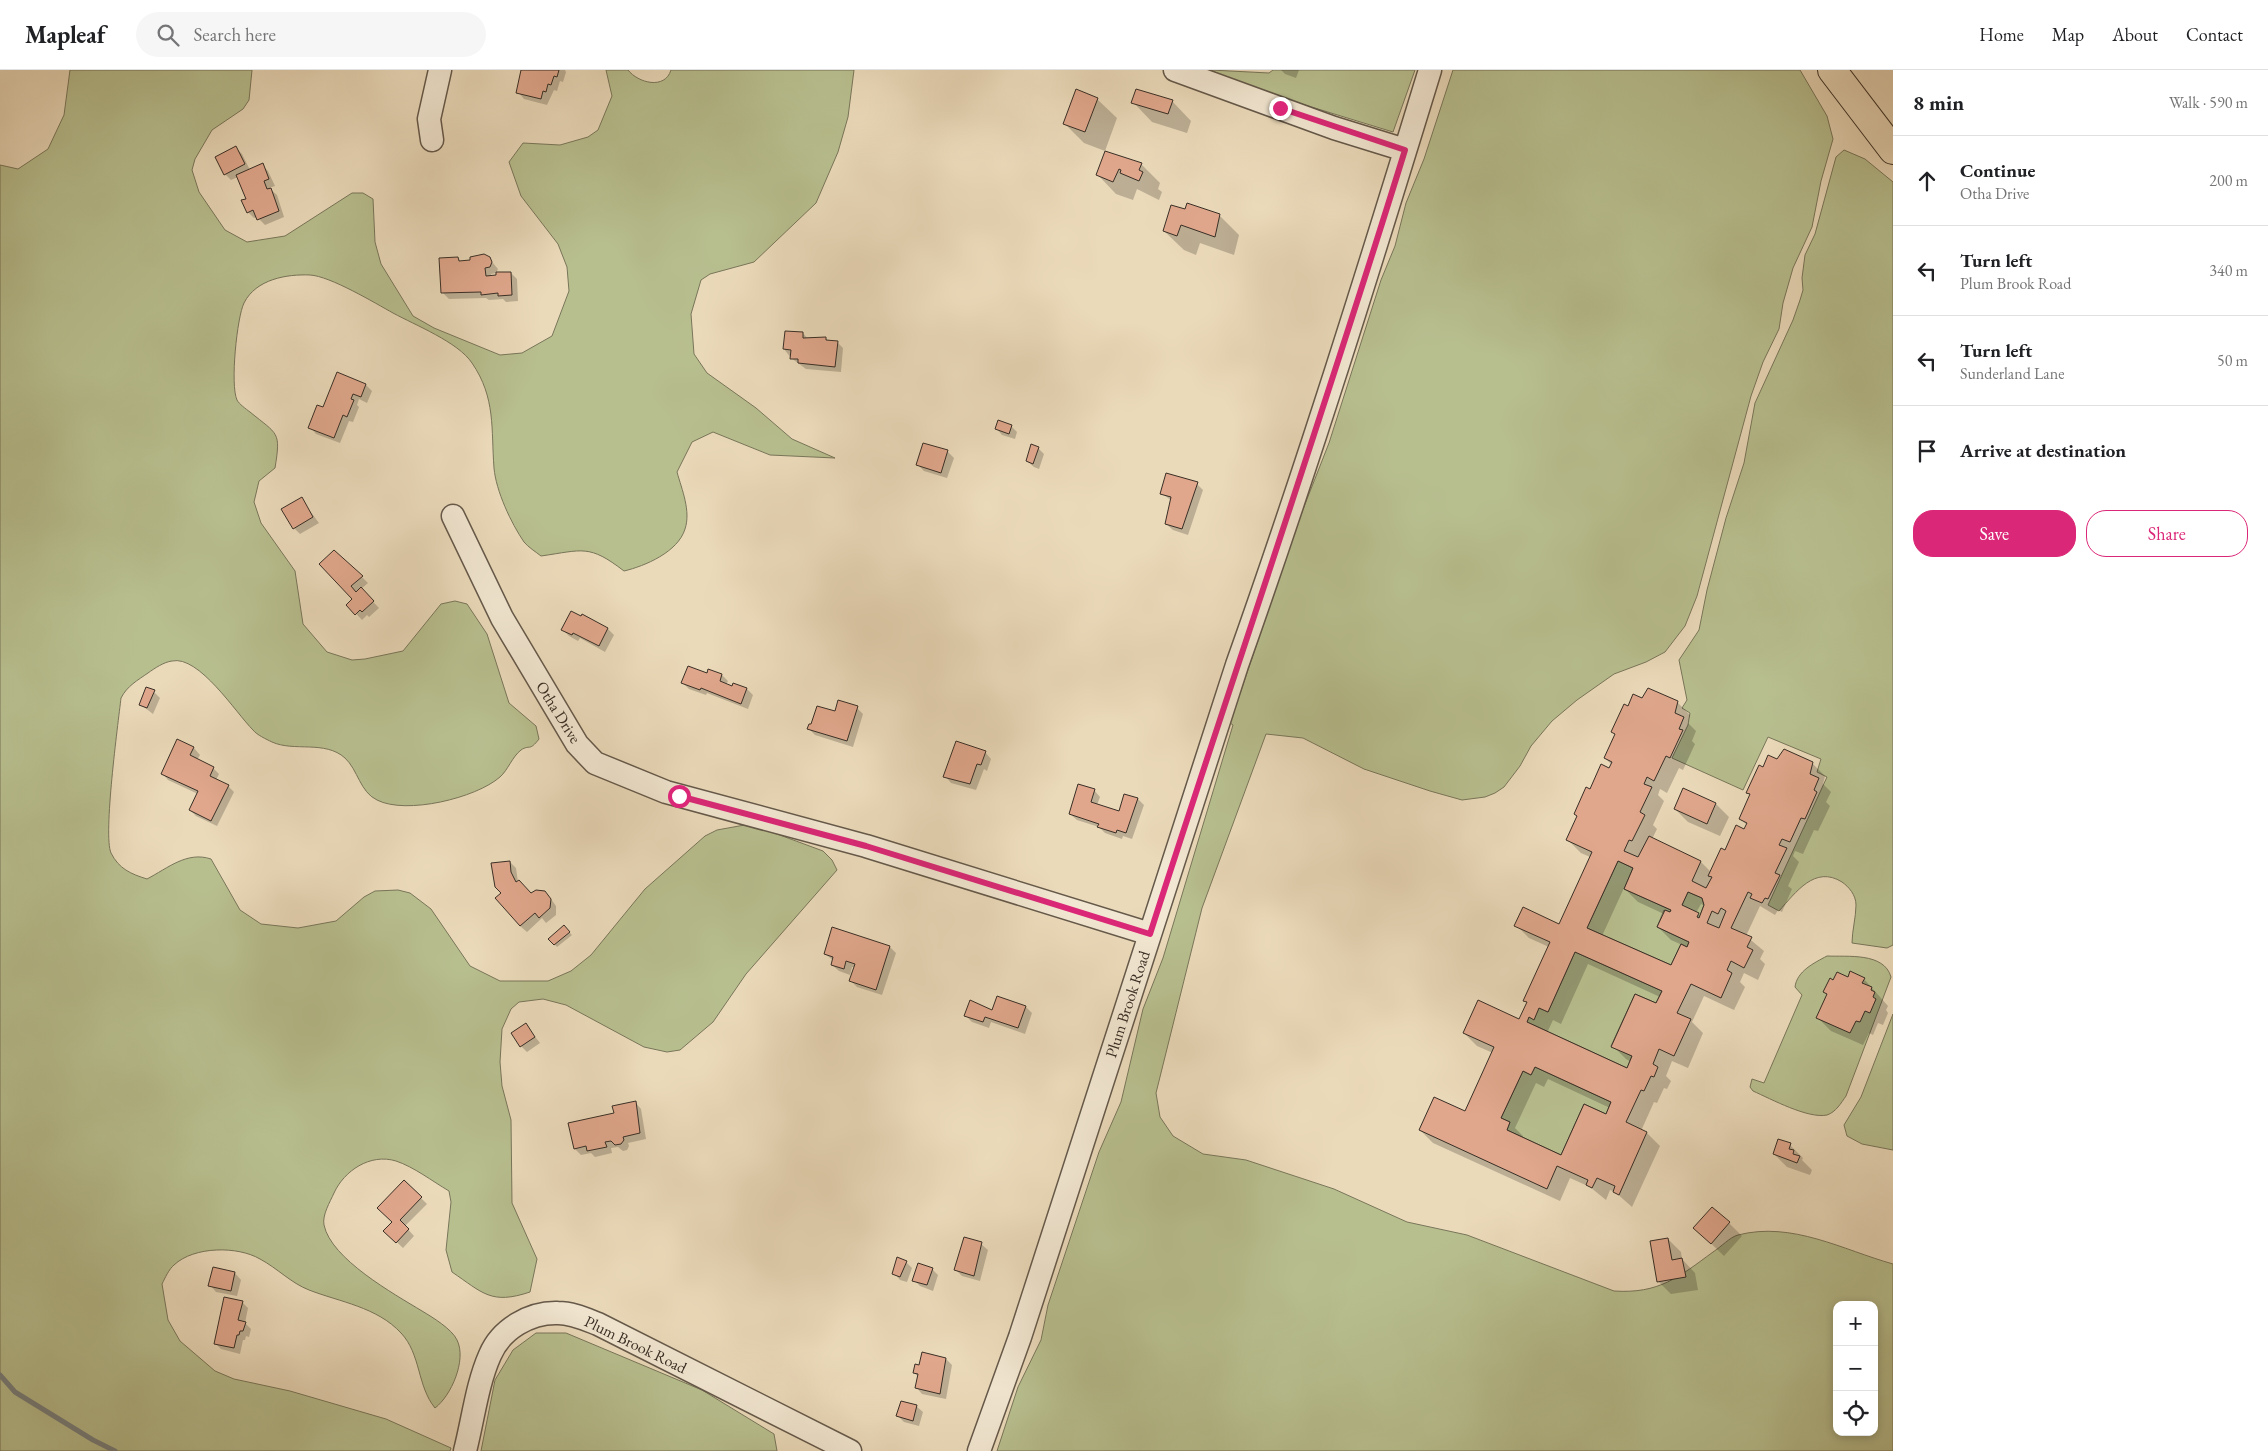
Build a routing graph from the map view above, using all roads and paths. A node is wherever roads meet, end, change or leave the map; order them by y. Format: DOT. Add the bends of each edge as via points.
graph roads {
  1 [pos="440,70"];
  2 [pos="1175,70"];
  3 [pos="1430,70"];
  4 [pos="1832,70"];
  5 [pos="432,140"];
  6 [pos="1405,150"];
  7 [pos="1893,150"];
  8 [pos="453,516"];
  9 [pos="1150,934"];
  10 [pos="465,1451"];
  11 [pos="850,1451"];
  12 [pos="979,1451"];
  1 -- 5 [label="street" via="429,119"];
  2 -- 6 [label="street" via="1334,128"];
  3 -- 6 [label="street, Plum Brook Road"];
  4 -- 7 [label="main road"];
  6 -- 9 [label="street, Plum Brook Road" via="1342,353"];
  8 -- 9 [label="street, Otha Drive" via="502,618 577,744 595,762 666,792 866,846"];
  9 -- 12 [label="street, Plum Brook Road" via="1020,1337"];
  10 -- 11 [label="street, Plum Brook Road" via="490,1354 517,1323 557,1313 578,1316 598,1324"];
}
